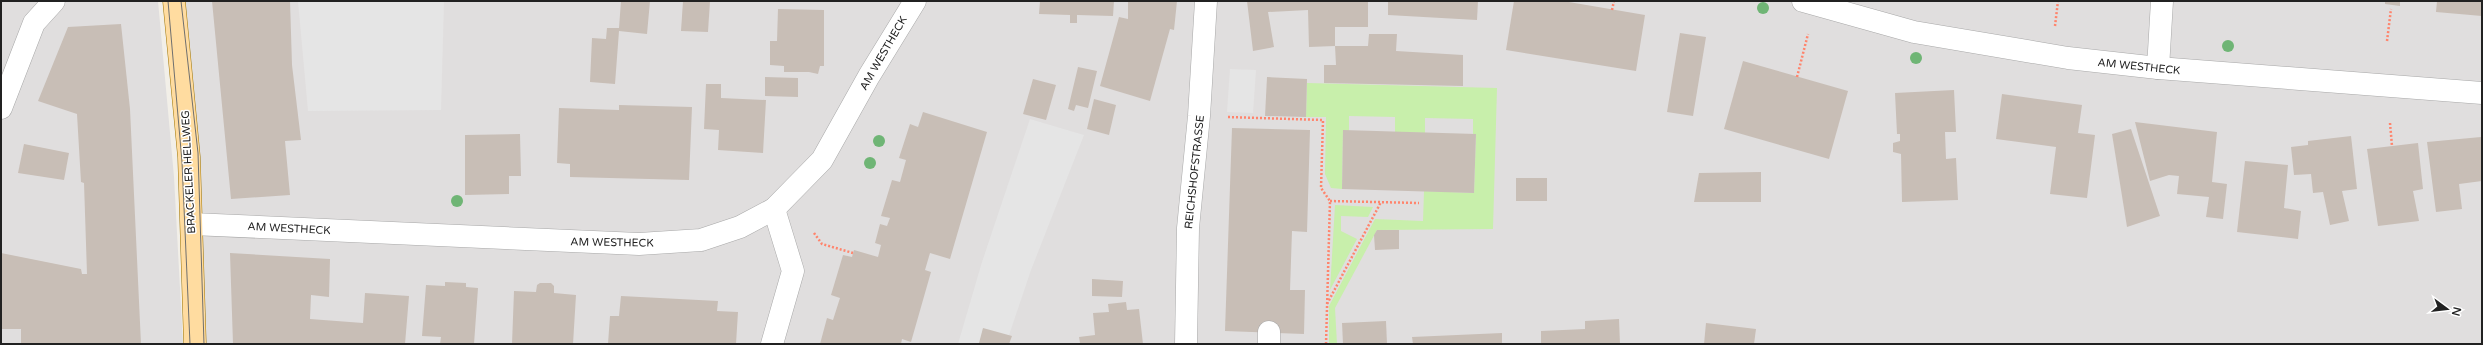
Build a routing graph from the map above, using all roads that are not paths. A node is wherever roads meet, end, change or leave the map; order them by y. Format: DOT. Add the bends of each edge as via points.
graph roads {
  1 [pos="54,1"];
  2 [pos="174,1"];
  3 [pos="915,1"];
  4 [pos="1206,1"];
  5 [pos="1803,1"];
  6 [pos="2162,1"];
  7 [pos="2158,68"];
  8 [pos="2482,93"];
  9 [pos="1,108"];
  10 [pos="774,208"];
  11 [pos="192,224"];
  12 [pos="195,344"];
  13 [pos="772,344"];
  14 [pos="1186,344"];
  1 -- 9 [label="street" via="34,23"];
  2 -- 11 [label="main road, BRACKELER HELLWEG" via="189,157"];
  3 -- 10 [label="street, AM WESTHECK" via="822,160"];
  4 -- 14 [label="street, REICHSHOFSTRASSE" via="1199,116 1188,228"];
  5 -- 7 [label="street, AM WESTHECK" via="1914,32 2068,58"];
  6 -- 7 [label="street"];
  7 -- 8 [label="street, AM WESTHECK"];
  10 -- 11 [label="street, AM WESTHECK" via="740,227 701,240 640,244"];
  10 -- 13 [label="street" via="793,270"];
  11 -- 12 [label="main road, BRACKELER HELLWEG"];
}
